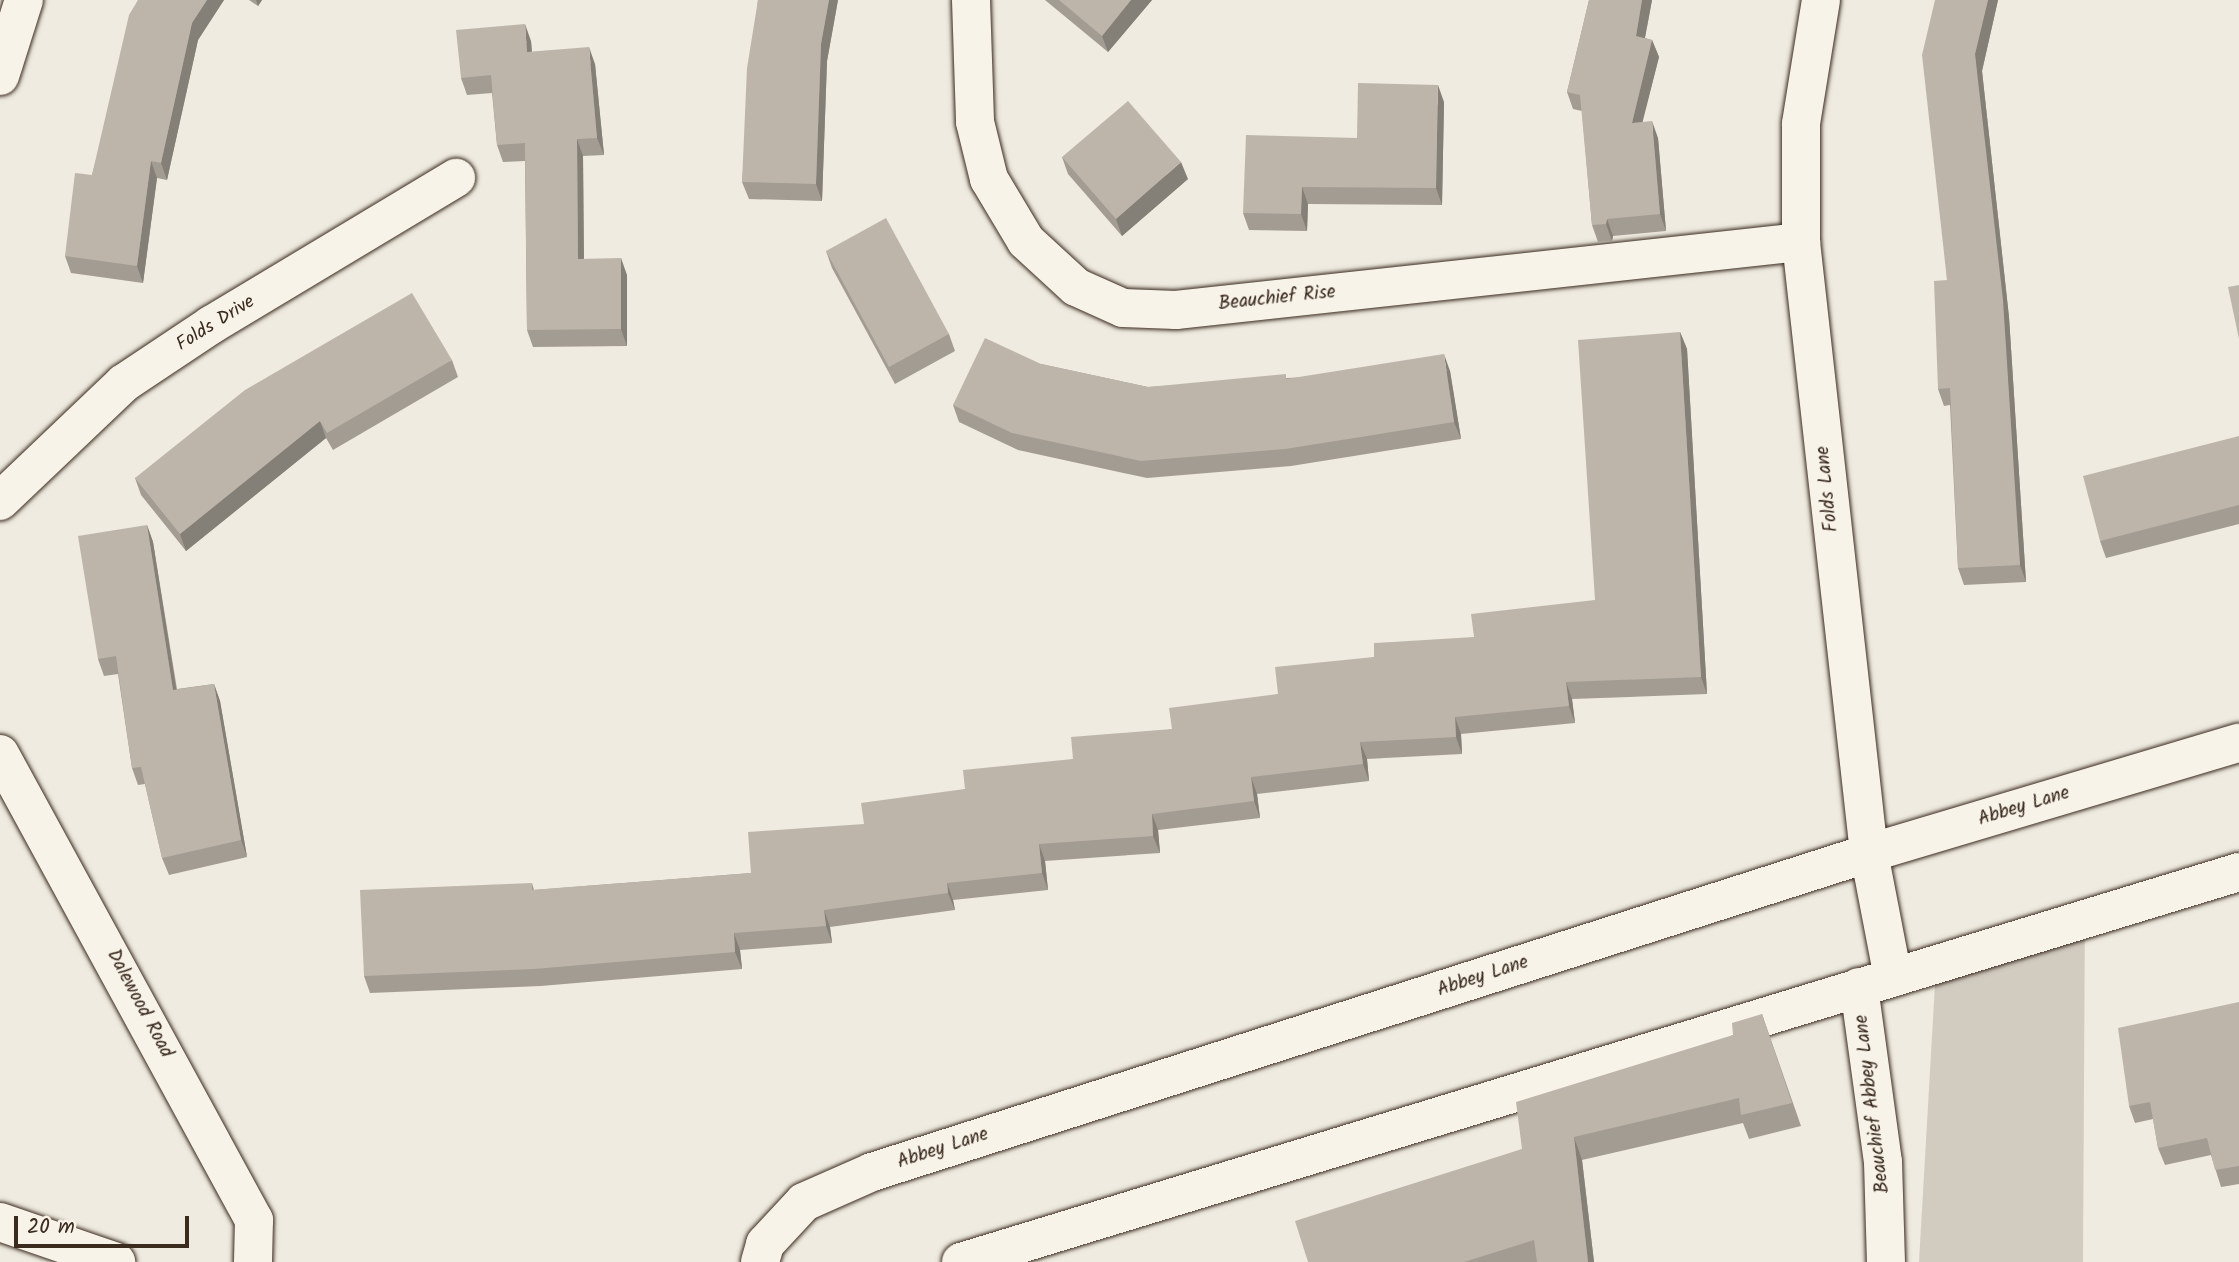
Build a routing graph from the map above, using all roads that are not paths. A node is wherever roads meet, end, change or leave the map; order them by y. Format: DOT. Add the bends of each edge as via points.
graph roads {
  1 [pos="24,0"];
  2 [pos="971,0"];
  3 [pos="1821,0"];
  4 [pos="0,76"];
  5 [pos="456,178"];
  6 [pos="1801,242"];
  7 [pos="0,501"];
  8 [pos="2239,743"];
  9 [pos="0,754"];
  10 [pos="1869,853"];
  11 [pos="2239,872"];
  12 [pos="1876,982"];
  13 [pos="0,1222"];
  14 [pos="116,1262"];
  15 [pos="253,1262"];
  16 [pos="760,1262"];
  17 [pos="961,1262"];
  18 [pos="1886,1262"];
  1 -- 4 [label="street"];
  2 -- 6 [label="street, Beauchief Rise" via="975,122 989,179 1026,241 1076,287 1123,308 1177,310"];
  3 -- 6 [label="street, Folds Lane" via="1801,124"];
  5 -- 7 [label="street, Folds Drive" via="211,325 124,383"];
  6 -- 10 [label="street, Folds Lane"];
  8 -- 10 [label="street, Abbey Lane"];
  9 -- 15 [label="street, Dalewood Road" via="249,1209 254,1220"];
  10 -- 12 [label="street, Folds Lane"];
  10 -- 16 [label="street, Abbey Lane" via="872,1172 804,1202 765,1244"];
  11 -- 12 [label="street"];
  12 -- 17 [label="street"];
  12 -- 18 [label="street, Beauchief Abbey Lane"];
  13 -- 14 [label="street"];
}
